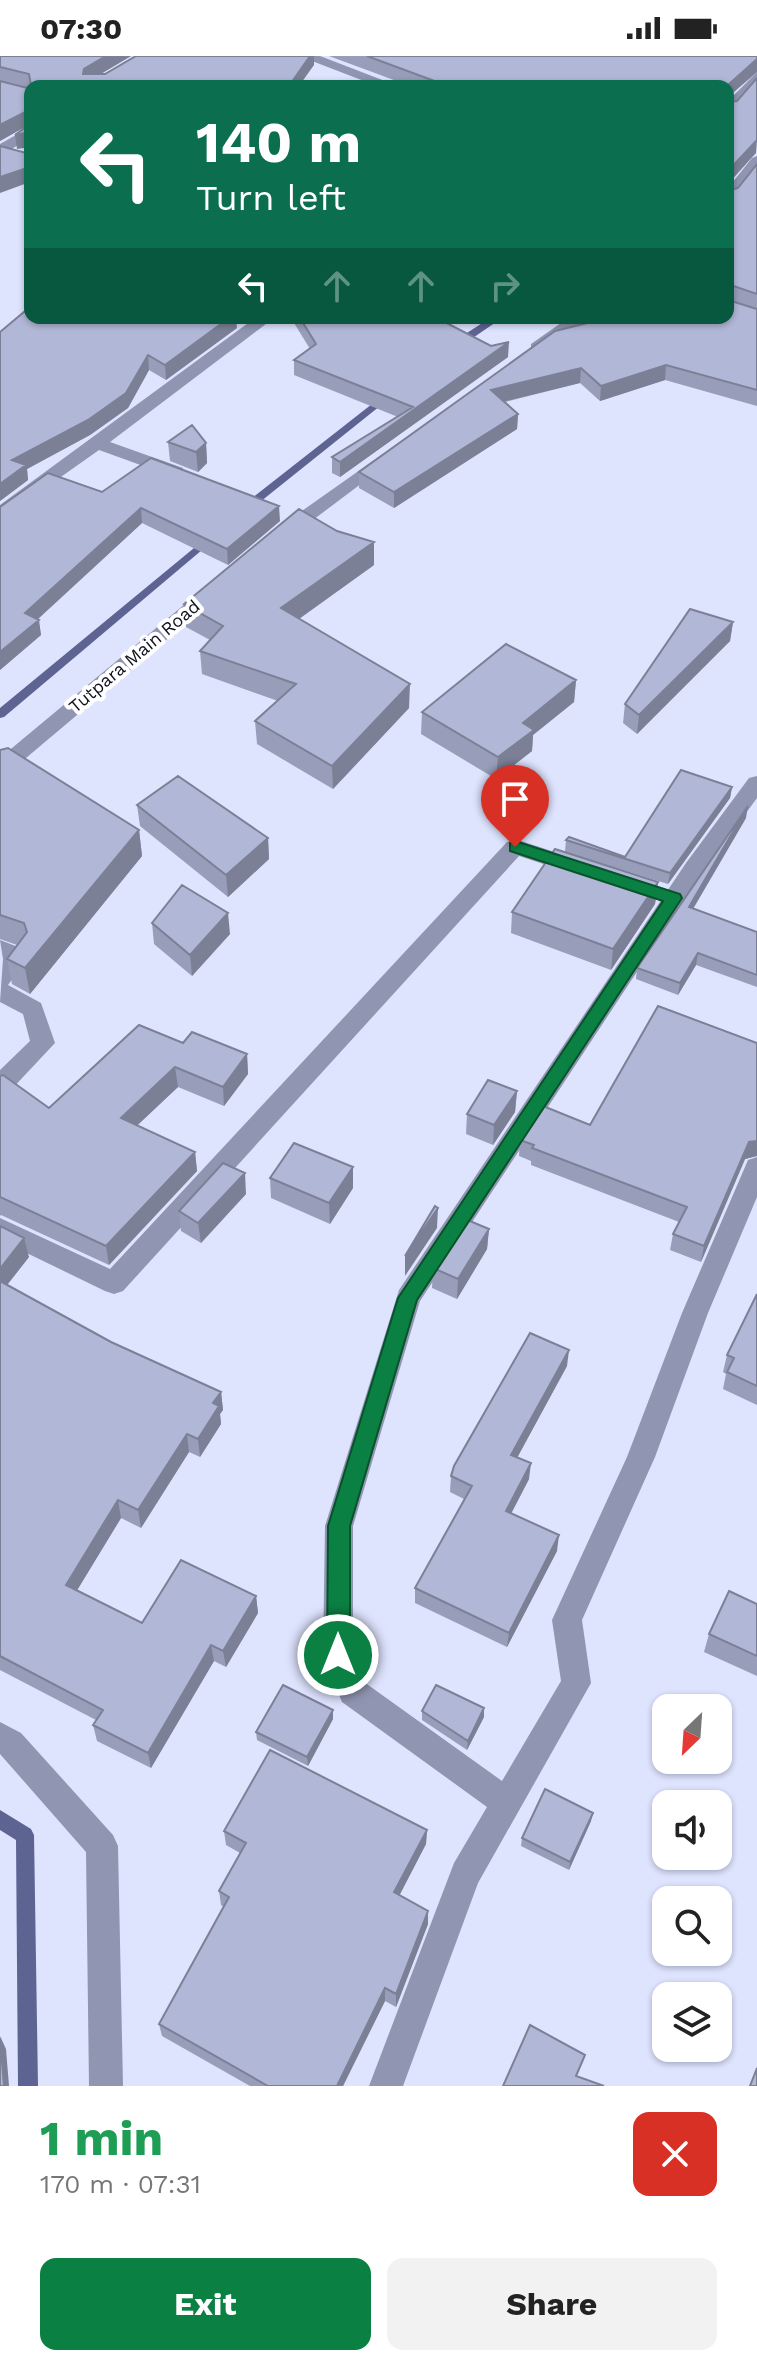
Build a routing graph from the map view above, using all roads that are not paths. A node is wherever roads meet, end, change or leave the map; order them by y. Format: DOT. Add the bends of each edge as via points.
graph roads {
  1 [pos="306,56"];
  2 [pos="757,76"];
  3 [pos="374,80"];
  4 [pos="734,103"];
  5 [pos="24,135"];
  6 [pos="0,151"];
  7 [pos="757,161"];
  8 [pos="734,190"];
  9 [pos="258,324"];
  10 [pos="571,324"];
  11 [pos="517,362"];
  12 [pos="97,443"];
  13 [pos="403,444"];
  14 [pos="197,480"];
  15 [pos="279,511"];
  16 [pos="0,514"];
  17 [pos="299,519"];
  18 [pos="265,548"];
  19 [pos="230,577"];
  20 [pos="0,769"];
  21 [pos="757,783"];
  22 [pos="602,875"];
  23 [pos="645,889"];
  24 [pos="674,898"];
  25 [pos="0,948"];
  26 [pos="0,979"];
  27 [pos="0,991"];
  28 [pos="0,1085"];
  29 [pos="757,1167"];
  30 [pos="0,1228"];
  31 [pos="3,1746"];
  32 [pos="507,1803"];
  33 [pos="106,2086"];
  34 [pos="386,2086"];
  1 -- 3 [label="street"];
  2 -- 4 [label="street"];
  5 -- 6 [label="street"];
  7 -- 8 [label="street"];
  9 -- 12 [label="street"];
  10 -- 11 [label="street"];
  12 -- 14 [label="street"];
  12 -- 16 [label="street"];
  13 -- 17 [label="street"];
  15 -- 17 [label="street"];
  17 -- 18 [label="street"];
  19 -- 20 [label="street, Tutpara Main Road"];
  21 -- 24 [label="street"];
  22 -- 30 [label="street" via="515,847 114,1283"];
  23 -- 24 [label="street"];
  24 -- 32 [label="street" via="408,1298 339,1526 338,1655 353,1692"];
  25 -- 26 [label="street" via="18,956"];
  27 -- 28 [label="street" via="33,1009 43,1043"];
  29 -- 32 [label="street" via="641,1457 567,1620 576,1683"];
  31 -- 33 [label="street" via="102,1846"];
  32 -- 34 [label="street" via="465,1874"];
}
